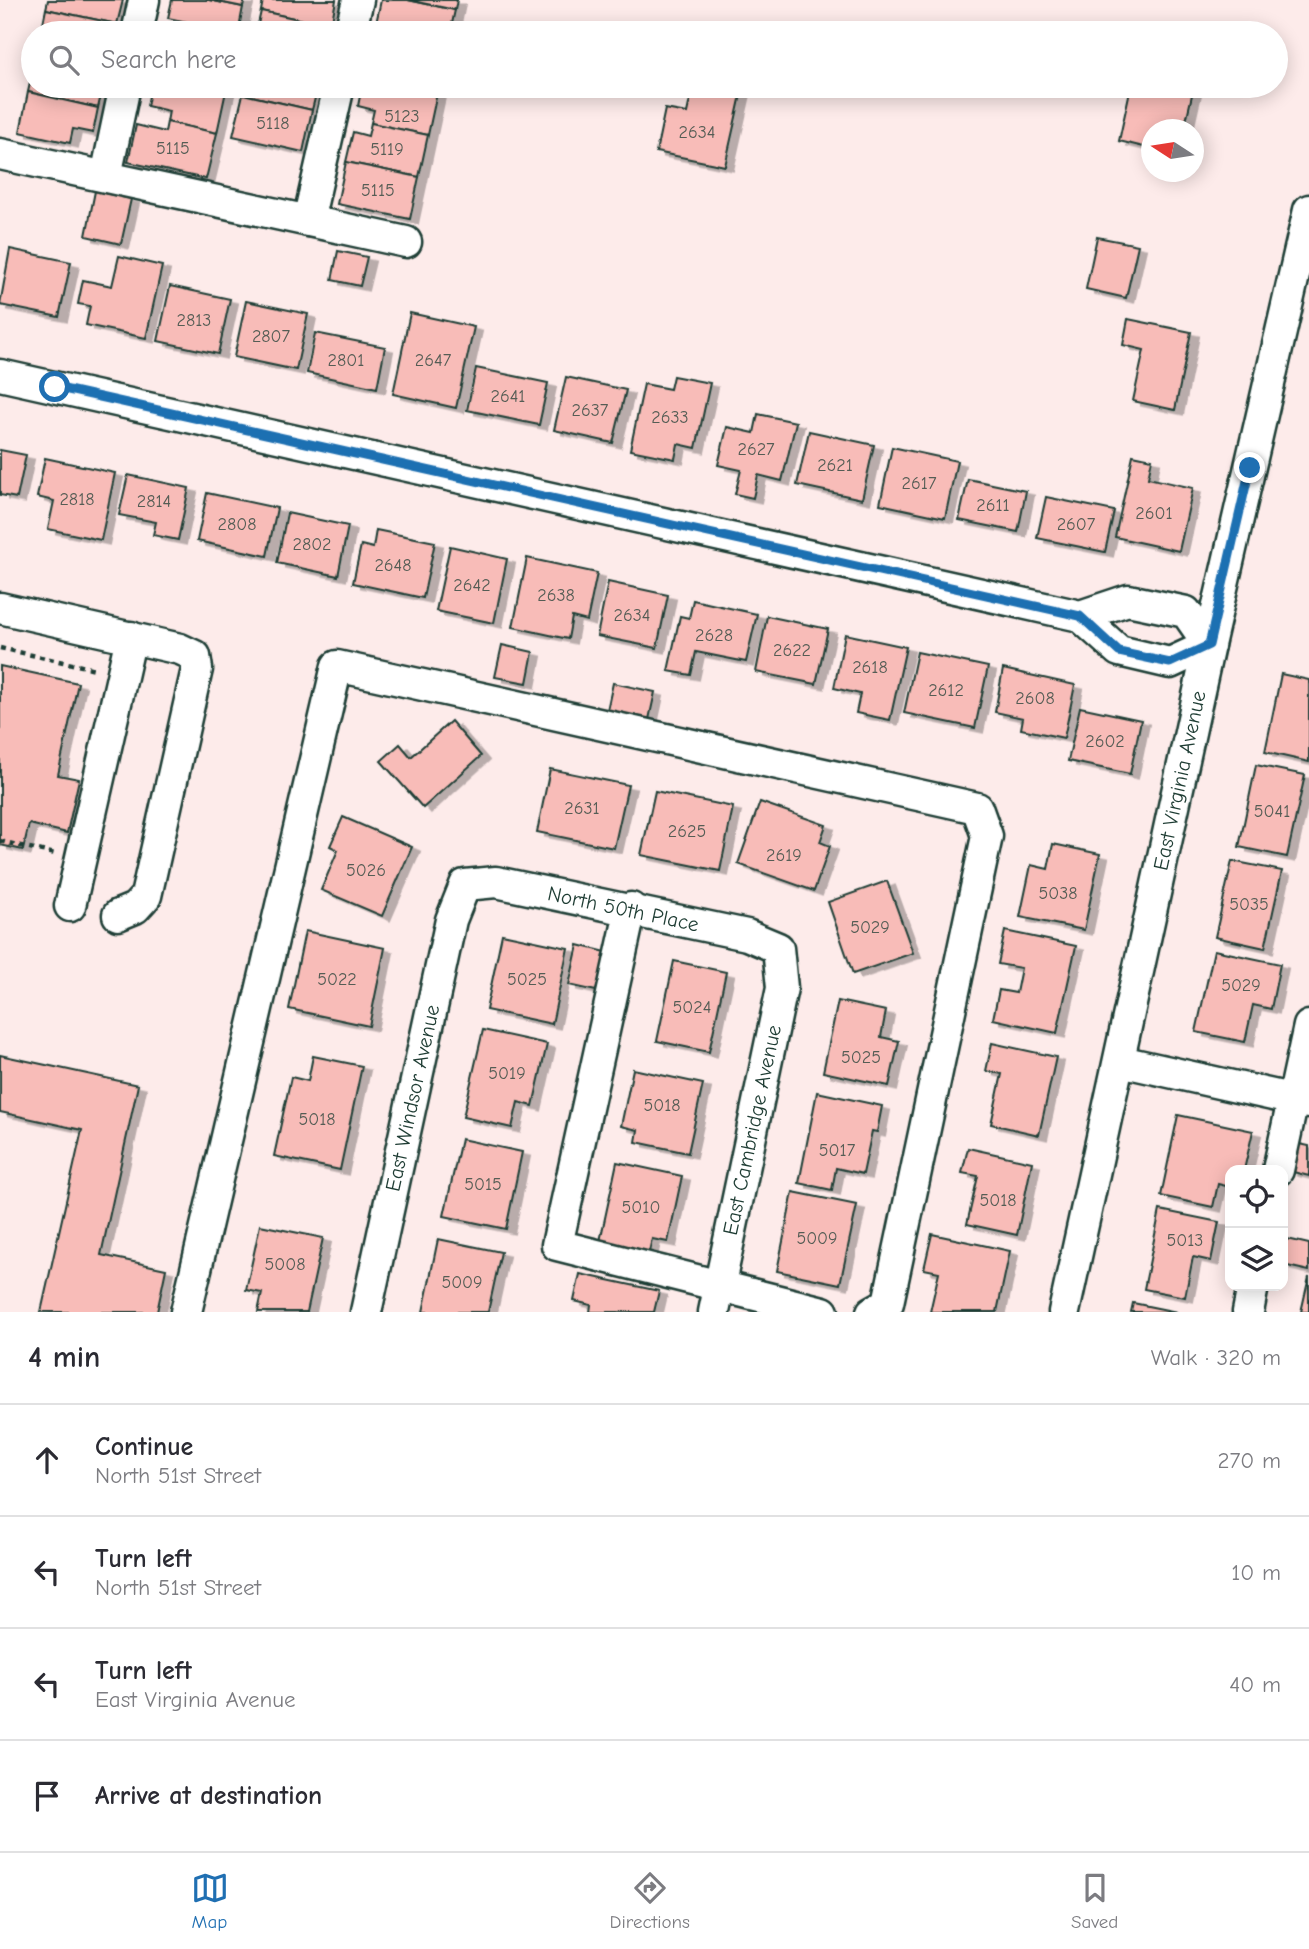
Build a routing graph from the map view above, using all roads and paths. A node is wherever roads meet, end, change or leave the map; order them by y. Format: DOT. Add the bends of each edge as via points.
graph roads {
  1 [pos="144,0"];
  2 [pos="358,0"];
  3 [pos="140,21"];
  4 [pos="353,21"];
  5 [pos="122,98"];
  6 [pos="336,98"];
  7 [pos="0,154"];
  8 [pos="106,176"];
  9 [pos="1309,210"];
  10 [pos="308,221"];
  11 [pos="406,242"];
  12 [pos="0,374"];
  13 [pos="0,608"];
  14 [pos="1080,616"];
  15 [pos="131,637"];
  16 [pos="1209,645"];
  17 [pos="0,648"];
  18 [pos="122,675"];
  19 [pos="0,841"];
  20 [pos="80,860"];
  21 [pos="465,885"];
  22 [pos="70,906"];
  23 [pos="631,908"];
  24 [pos="118,915"];
  25 [pos="778,948"];
  26 [pos="1309,1026"];
  27 [pos="1120,1061"];
  28 [pos="1301,1101"];
  29 [pos="1280,1165"];
  30 [pos="1252,1291"];
  31 [pos="717,1299"];
  32 [pos="186,1312"];
  33 [pos="366,1312"];
  34 [pos="823,1312"];
  35 [pos="872,1312"];
  36 [pos="1064,1312"];
  37 [pos="1248,1312"];
  1 -- 3 [label="street"];
  2 -- 4 [label="street"];
  5 -- 8 [label="street"];
  6 -- 10 [label="street"];
  7 -- 8 [label="street"];
  8 -- 10 [label="street"];
  9 -- 16 [label="street, East Virginia Avenue"];
  10 -- 11 [label="street"];
  12 -- 14 [label="street"];
  13 -- 15 [label="street"];
  14 -- 16 [label="street" via="1119,652 1170,663"];
  14 -- 16 [label="street" via="1128,600 1186,612"];
  15 -- 18 [label="street"];
  15 -- 24 [label="street" via="188,652 195,656 197,669 146,896 135,908"];
  16 -- 27 [label="street, East Virginia Avenue"];
  17 -- 18 [label="path"];
  18 -- 20 [label="street"];
  19 -- 20 [label="path"];
  20 -- 22 [label="street"];
  21 -- 23 [label="street, North 50th Place" via="496,882"];
  21 -- 33 [label="street, East Windsor Avenue" via="451,920"];
  23 -- 25 [label="street, North 50th Place" via="747,935"];
  23 -- 31 [label="street" via="557,1245"];
  25 -- 31 [label="street, East Cambridge Avenue" via="782,988"];
  26 -- 28 [label="street"];
  27 -- 28 [label="street"];
  27 -- 36 [label="street, East Virginia Avenue"];
  28 -- 29 [label="street"];
  30 -- 37 [label="street"];
  31 -- 34 [label="street"];
  32 -- 35 [label="street" via="337,666 976,808 987,836 888,1303"];
}
